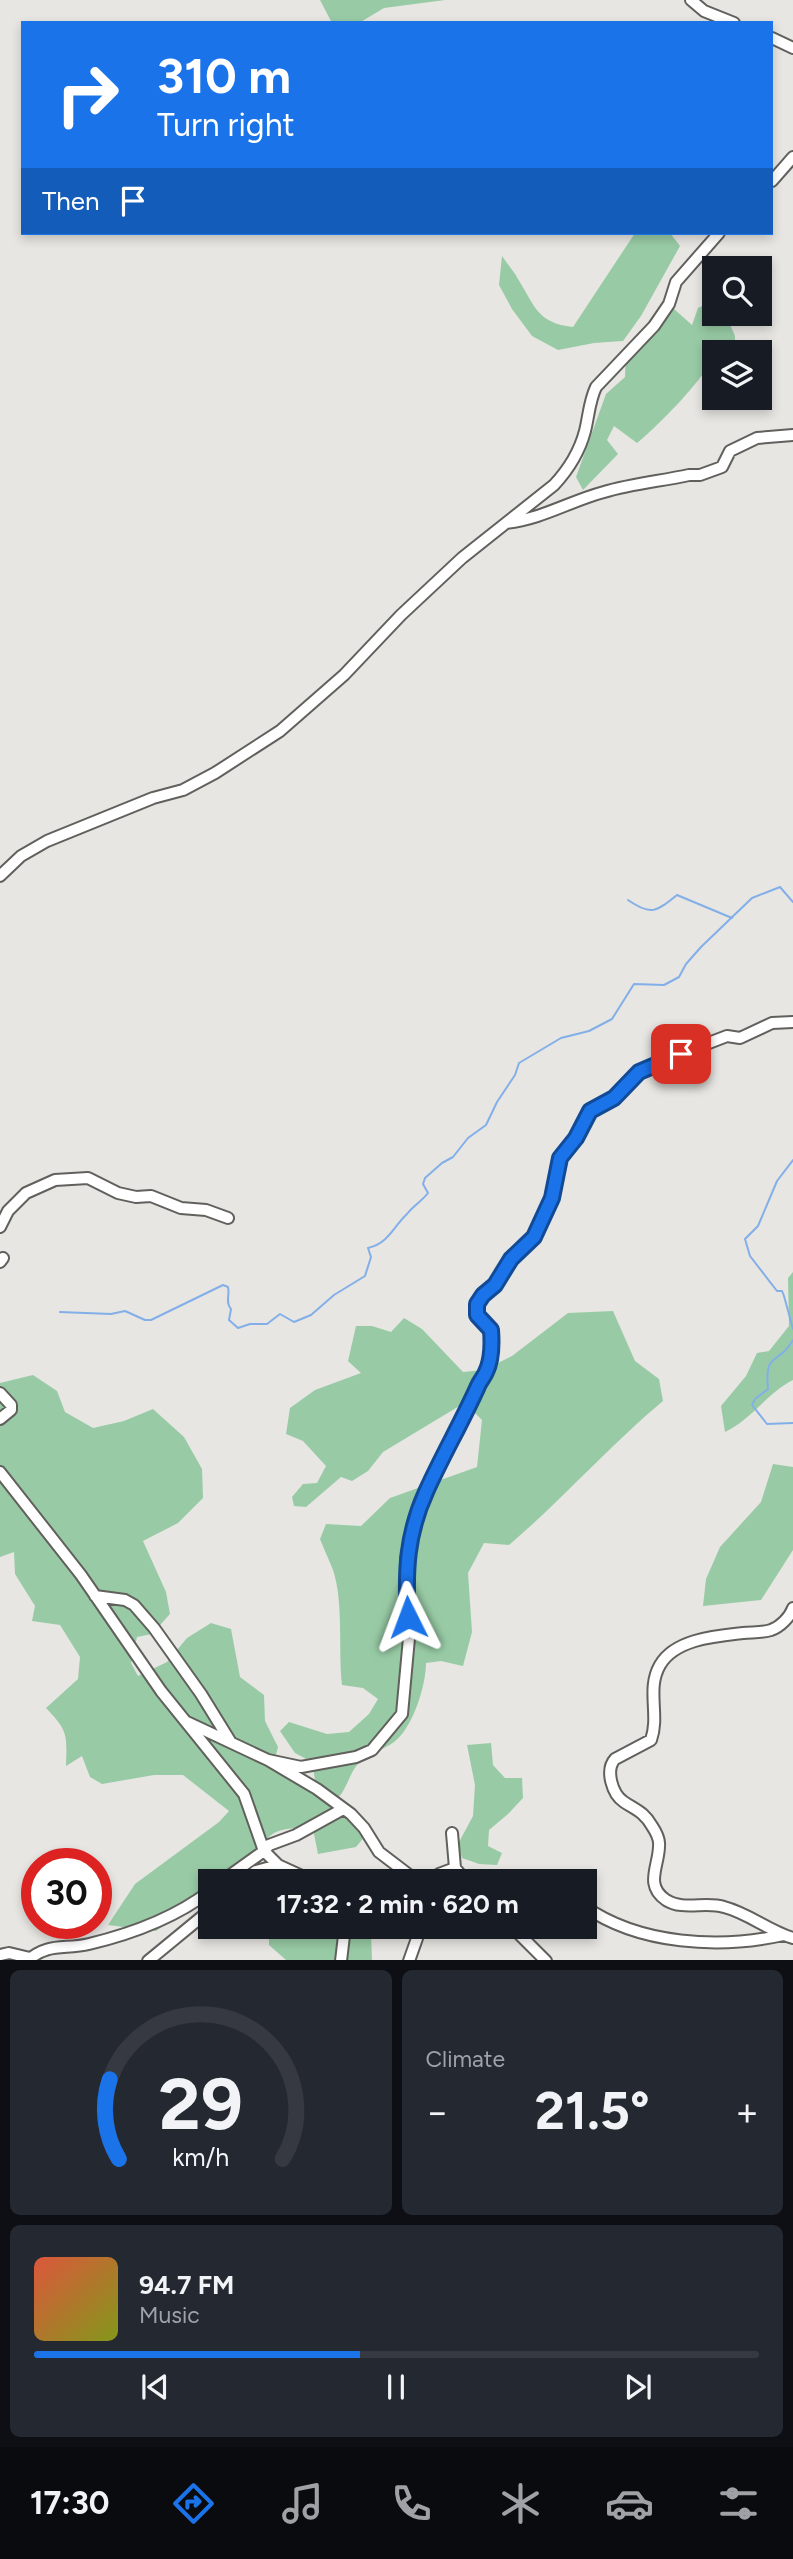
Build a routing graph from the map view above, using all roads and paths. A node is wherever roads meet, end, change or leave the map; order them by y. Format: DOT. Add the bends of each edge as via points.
graph roads {
  1 [pos="691,0"];
  2 [pos="729,21"];
  3 [pos="773,38"];
  4 [pos="793,48"];
  5 [pos="793,157"];
  6 [pos="773,180"];
  7 [pos="717,235"];
  8 [pos="793,435"];
  9 [pos="506,523"];
  10 [pos="0,876"];
  11 [pos="793,1022"];
  12 [pos="228,1218"];
  13 [pos="0,1227"];
  14 [pos="0,1393"];
  15 [pos="0,1419"];
  16 [pos="1,1471"];
  17 [pos="96,1596"];
  18 [pos="793,1608"];
  19 [pos="212,1714"];
  20 [pos="185,1721"];
  21 [pos="205,1730"];
  22 [pos="230,1741"];
  23 [pos="201,1742"];
  24 [pos="268,1760"];
  25 [pos="343,1809"];
  26 [pos="453,1833"];
  27 [pos="264,1851"];
  28 [pos="278,1865"];
  29 [pos="455,1868"];
  30 [pos="239,1869"];
  31 [pos="263,1869"];
  32 [pos="287,1869"];
  33 [pos="400,1869"];
  34 [pos="198,1898"];
  35 [pos="597,1913"];
  36 [pos="198,1920"];
  37 [pos="788,1937"];
  38 [pos="344,1939"];
  39 [pos="417,1939"];
  40 [pos="524,1939"];
  41 [pos="0,1955"];
  42 [pos="29,1959"];
  43 [pos="149,1960"];
  44 [pos="341,1960"];
  45 [pos="409,1960"];
  46 [pos="545,1960"];
  1 -- 2 [label="street"];
  3 -- 4 [label="street"];
  5 -- 6 [label="street"];
  7 -- 9 [label="street" via="676,282 670,304 654,326 596,387 585,431 564,474"];
  8 -- 9 [label="street" via="757,438 730,451 722,467 700,475 606,491 530,520"];
  9 -- 10 [label="street" via="462,558 344,675 280,731 183,790 47,841"];
  11 -- 24 [label="street" via="772,1023 740,1038 727,1036 654,1064 639,1072 614,1098 590,1111 560,1158 552,1198 534,1237 477,1304 477,1315 491,1330 486,1372 425,1493 406,1559 409,1638 402,1714 372,1750 356,1757 301,1768"];
  12 -- 13 [label="street" via="151,1196 118,1193 88,1178 55,1180 26,1193"];
  14 -- 15 [label="street" via="11,1410"];
  16 -- 17 [label="street"];
  17 -- 19 [label="street" via="134,1605"];
  17 -- 20 [label="street"];
  18 -- 37 [label="street" via="791,1616 772,1630 687,1643 666,1656 654,1681 651,1740 615,1759 610,1770 617,1794 647,1817 659,1840 653,1875 668,1902 725,1907"];
  19 -- 21 [label="street"];
  19 -- 22 [label="street"];
  20 -- 21 [label="street"];
  20 -- 23 [label="street"];
  21 -- 22 [label="street"];
  21 -- 23 [label="street"];
  22 -- 24 [label="street"];
  23 -- 27 [label="street" via="244,1794"];
  24 -- 25 [label="street"];
  25 -- 27 [label="street"];
  25 -- 33 [label="street" via="364,1828 379,1852"];
  26 -- 29 [label="street"];
  27 -- 28 [label="street"];
  27 -- 30 [label="street"];
  28 -- 31 [label="street"];
  28 -- 32 [label="street"];
  34 -- 42 [label="street" via="145,1927 88,1944 42,1949"];
  35 -- 37 [label="street" via="630,1930 672,1938"];
  36 -- 43 [label="street"];
  38 -- 44 [label="street"];
  39 -- 45 [label="street"];
  40 -- 46 [label="street"];
  41 -- 42 [label="street"];
}
